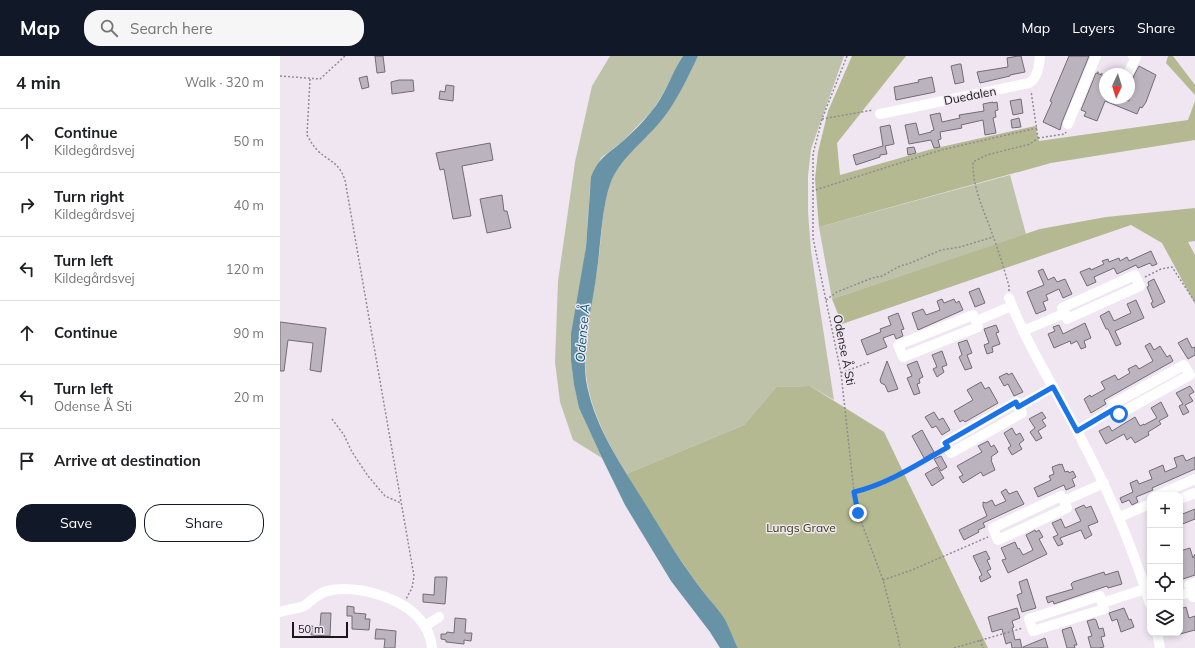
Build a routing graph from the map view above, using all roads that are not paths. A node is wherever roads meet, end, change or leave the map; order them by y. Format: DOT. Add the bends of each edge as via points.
graph roads {
  1 [pos="1040,56"];
  2 [pos="1096,56"];
  3 [pos="1133,56"];
  4 [pos="1131,68"];
  5 [pos="880,114"];
  6 [pos="1068,124"];
  7 [pos="1138,280"];
  8 [pos="976,321"];
  9 [pos="1023,331"];
  10 [pos="1053,387"];
  11 [pos="1116,408"];
  12 [pos="1077,431"];
  13 [pos="948,447"];
  14 [pos="1195,479"];
  15 [pos="1104,482"];
  16 [pos="1165,492"];
  17 [pos="1195,493"];
  18 [pos="1183,498"];
  19 [pos="1147,505"];
  20 [pos="1120,517"];
  21 [pos="995,534"];
  22 [pos="1145,589"];
  23 [pos="1194,591"];
  24 [pos="1183,594"];
  25 [pos="1149,600"];
  26 [pos="280,612"];
  27 [pos="439,617"];
  28 [pos="425,626"];
  29 [pos="1031,626"];
  30 [pos="1158,636"];
  31 [pos="432,648"];
  32 [pos="1160,648"];
  1 -- 5 [label="street, Duedalen" via="1036,76 1029,83"];
  2 -- 6 [label="street"];
  3 -- 4 [label="street" via="1136,57"];
  7 -- 9 [label="street" via="1140,286 1074,316 1067,319 1065,313"];
  8 -- 8 [label="street" via="973,315 898,345 903,356 978,326"];
  8 -- 9 [label="street" via="1011,302"];
  9 -- 10 [label="street"];
  10 -- 12 [label="street"];
  10 -- 13 [label="street" via="1018,407 1016,402 945,443"];
  11 -- 11 [label="street" via="1119,414 1190,376 1184,365 1113,404"];
  11 -- 12 [label="street"];
  12 -- 15 [label="street"];
  14 -- 16 [label="street"];
  15 -- 20 [label="street"];
  15 -- 21 [label="street" via="1064,501 1061,496 992,528"];
  17 -- 18 [label="street"];
  19 -- 20 [label="street"];
  20 -- 22 [label="street"];
  22 -- 25 [label="street"];
  22 -- 29 [label="street" via="1102,603 1100,596 1028,619"];
  23 -- 24 [label="street"];
  26 -- 28 [label="street" via="304,606 324,592 368,592 402,606 415,614"];
  27 -- 28 [label="street"];
  28 -- 31 [label="street"];
  30 -- 32 [label="street"];
}
